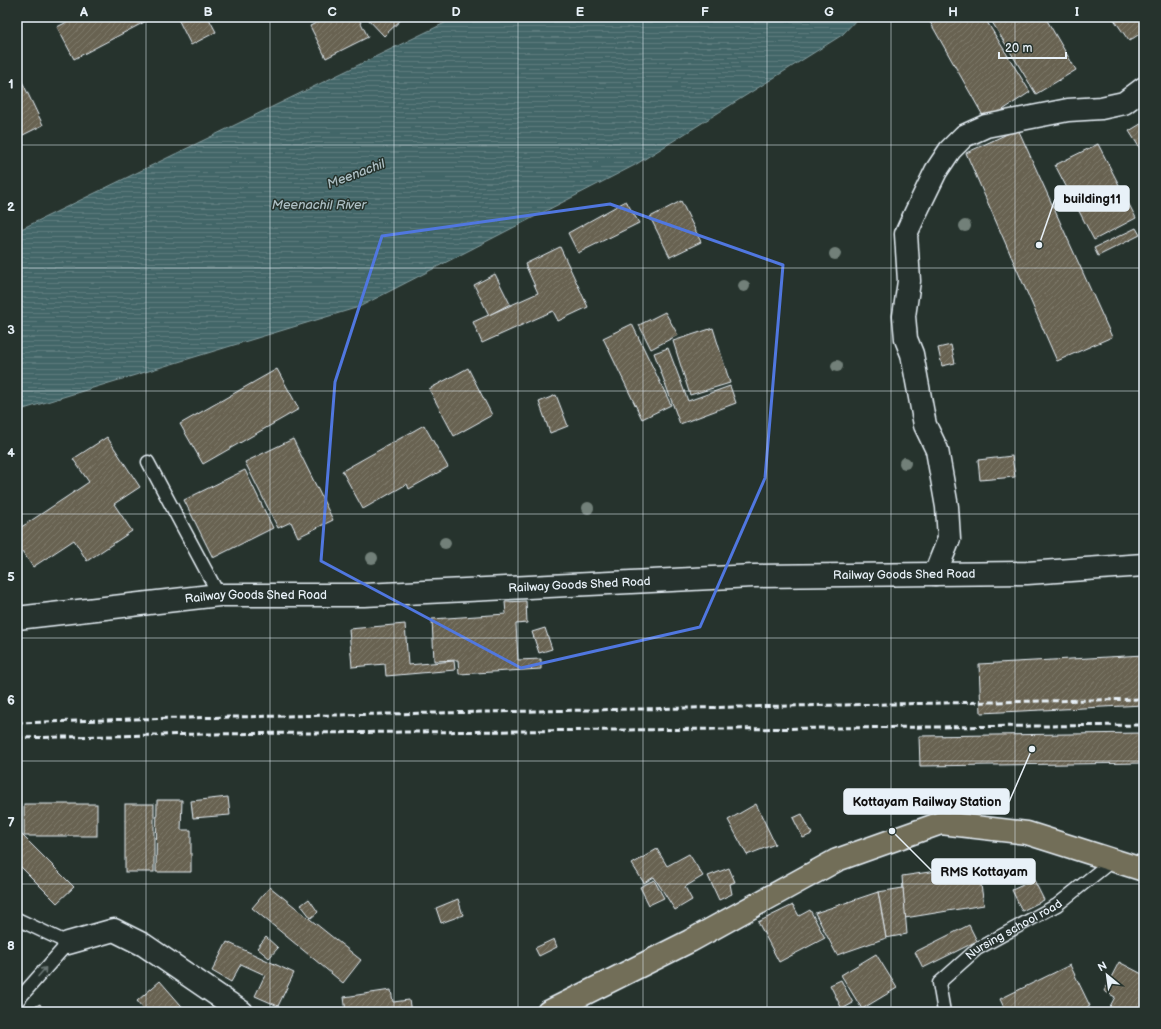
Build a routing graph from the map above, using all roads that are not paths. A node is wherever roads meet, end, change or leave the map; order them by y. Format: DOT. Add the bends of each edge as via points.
graph roads {
  1 [pos="1144,88"];
  2 [pos="148,462"];
  3 [pos="1144,565"];
  4 [pos="935,574"];
  5 [pos="219,595"];
  6 [pos="17,618"];
  7 [pos="1113,860"];
  8 [pos="1141,867"];
  9 [pos="17,919"];
  10 [pos="68,943"];
  11 [pos="17,1001"];
  12 [pos="242,1012"];
  13 [pos="548,1012"];
  14 [pos="944,1012"];
  1 -- 4 [label="street" via="1124,103 1101,108 1068,110 986,126 964,136 950,150 936,171 906,234 909,281 904,316 906,339 912,354 925,425 938,450 947,507 949,539"];
  2 -- 5 [label="lane"];
  3 -- 4 [label="street, Railway Goods Shed Road" via="1027,573"];
  4 -- 5 [label="street, Railway Goods Shed Road" via="753,576 364,595"];
  5 -- 6 [label="street, Railway Goods Shed Road"];
  7 -- 8 [label="main road"];
  7 -- 13 [label="main road" via="1027,833 941,823 837,860 690,941"];
  7 -- 14 [label="lane, Nursing school road" via="1057,905 977,949 939,983"];
  9 -- 10 [label="lane"];
  11 -- 10 [label="lane, one-way"];
  10 -- 12 [label="street" via="114,930 144,945"];
}
